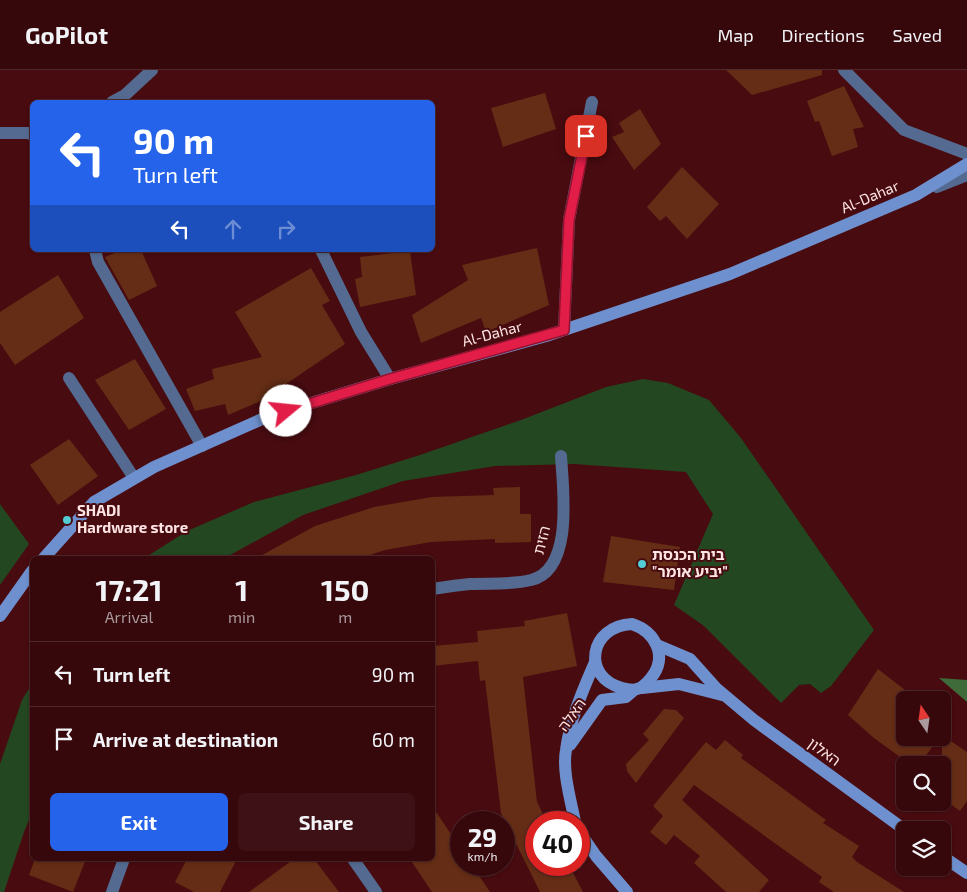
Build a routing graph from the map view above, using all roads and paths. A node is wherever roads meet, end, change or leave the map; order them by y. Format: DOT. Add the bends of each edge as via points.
graph roads {
  1 [pos="152,70"];
  2 [pos="844,70"];
  3 [pos="116,100"];
  4 [pos="592,102"];
  5 [pos="0,133"];
  6 [pos="30,133"];
  7 [pos="967,154"];
  8 [pos="967,164"];
  9 [pos="967,175"];
  10 [pos="916,195"];
  11 [pos="96,252"];
  12 [pos="322,252"];
  13 [pos="564,330"];
  14 [pos="70,378"];
  15 [pos="390,379"];
  16 [pos="202,446"];
  17 [pos="561,456"];
  18 [pos="134,478"];
  19 [pos="46,556"];
  20 [pos="30,574"];
  21 [pos="435,589"];
  22 [pos="0,616"];
  23 [pos="657,645"];
  24 [pos="596,662"];
  25 [pos="638,690"];
  26 [pos="726,697"];
  27 [pos="565,751"];
  28 [pos="573,811"];
  29 [pos="896,823"];
  30 [pos="590,847"];
  31 [pos="123,861"];
  32 [pos="354,861"];
  33 [pos="951,862"];
  34 [pos="967,873"];
  35 [pos="112,892"];
  36 [pos="376,892"];
  37 [pos="627,892"];
  1 -- 3 [label="street"];
  2 -- 7 [label="street" via="904,130"];
  4 -- 13 [label="street" via="569,220"];
  5 -- 6 [label="street"];
  8 -- 10 [label="street, Al-Dahar"];
  9 -- 10 [label="street"];
  10 -- 13 [label="street, Al-Dahar" via="730,274"];
  11 -- 16 [label="street" via="98,262"];
  12 -- 15 [label="street" via="360,332"];
  13 -- 15 [label="street, Al-Dahar"];
  14 -- 18 [label="street"];
  15 -- 16 [label="street, Al-Dahar" via="269,416"];
  16 -- 18 [label="street, Al-Dahar"];
  17 -- 21 [label="street, הזית" via="562,535 558,556 549,569 533,580"];
  18 -- 19 [label="street, Al-Dahar" via="94,502"];
  20 -- 22 [label="street"];
  23 -- 24 [label="street" via="650,633 640,627 621,625 607,631 600,640"];
  23 -- 25 [label="street" via="660,660 656,671"];
  23 -- 26 [label="street, האלון" via="690,659"];
  24 -- 25 [label="street" via="603,677 612,685"];
  24 -- 27 [label="street, האלה" via="577,703"];
  25 -- 26 [label="street, האלון" via="679,684"];
  25 -- 27 [label="street, האלה" via="626,697 602,700"];
  26 -- 29 [label="street, האלון" via="796,752"];
  27 -- 28 [label="street, האלה"];
  30 -- 37 [label="street"];
  31 -- 35 [label="street"];
  32 -- 36 [label="street"];
  33 -- 34 [label="street"];
}
